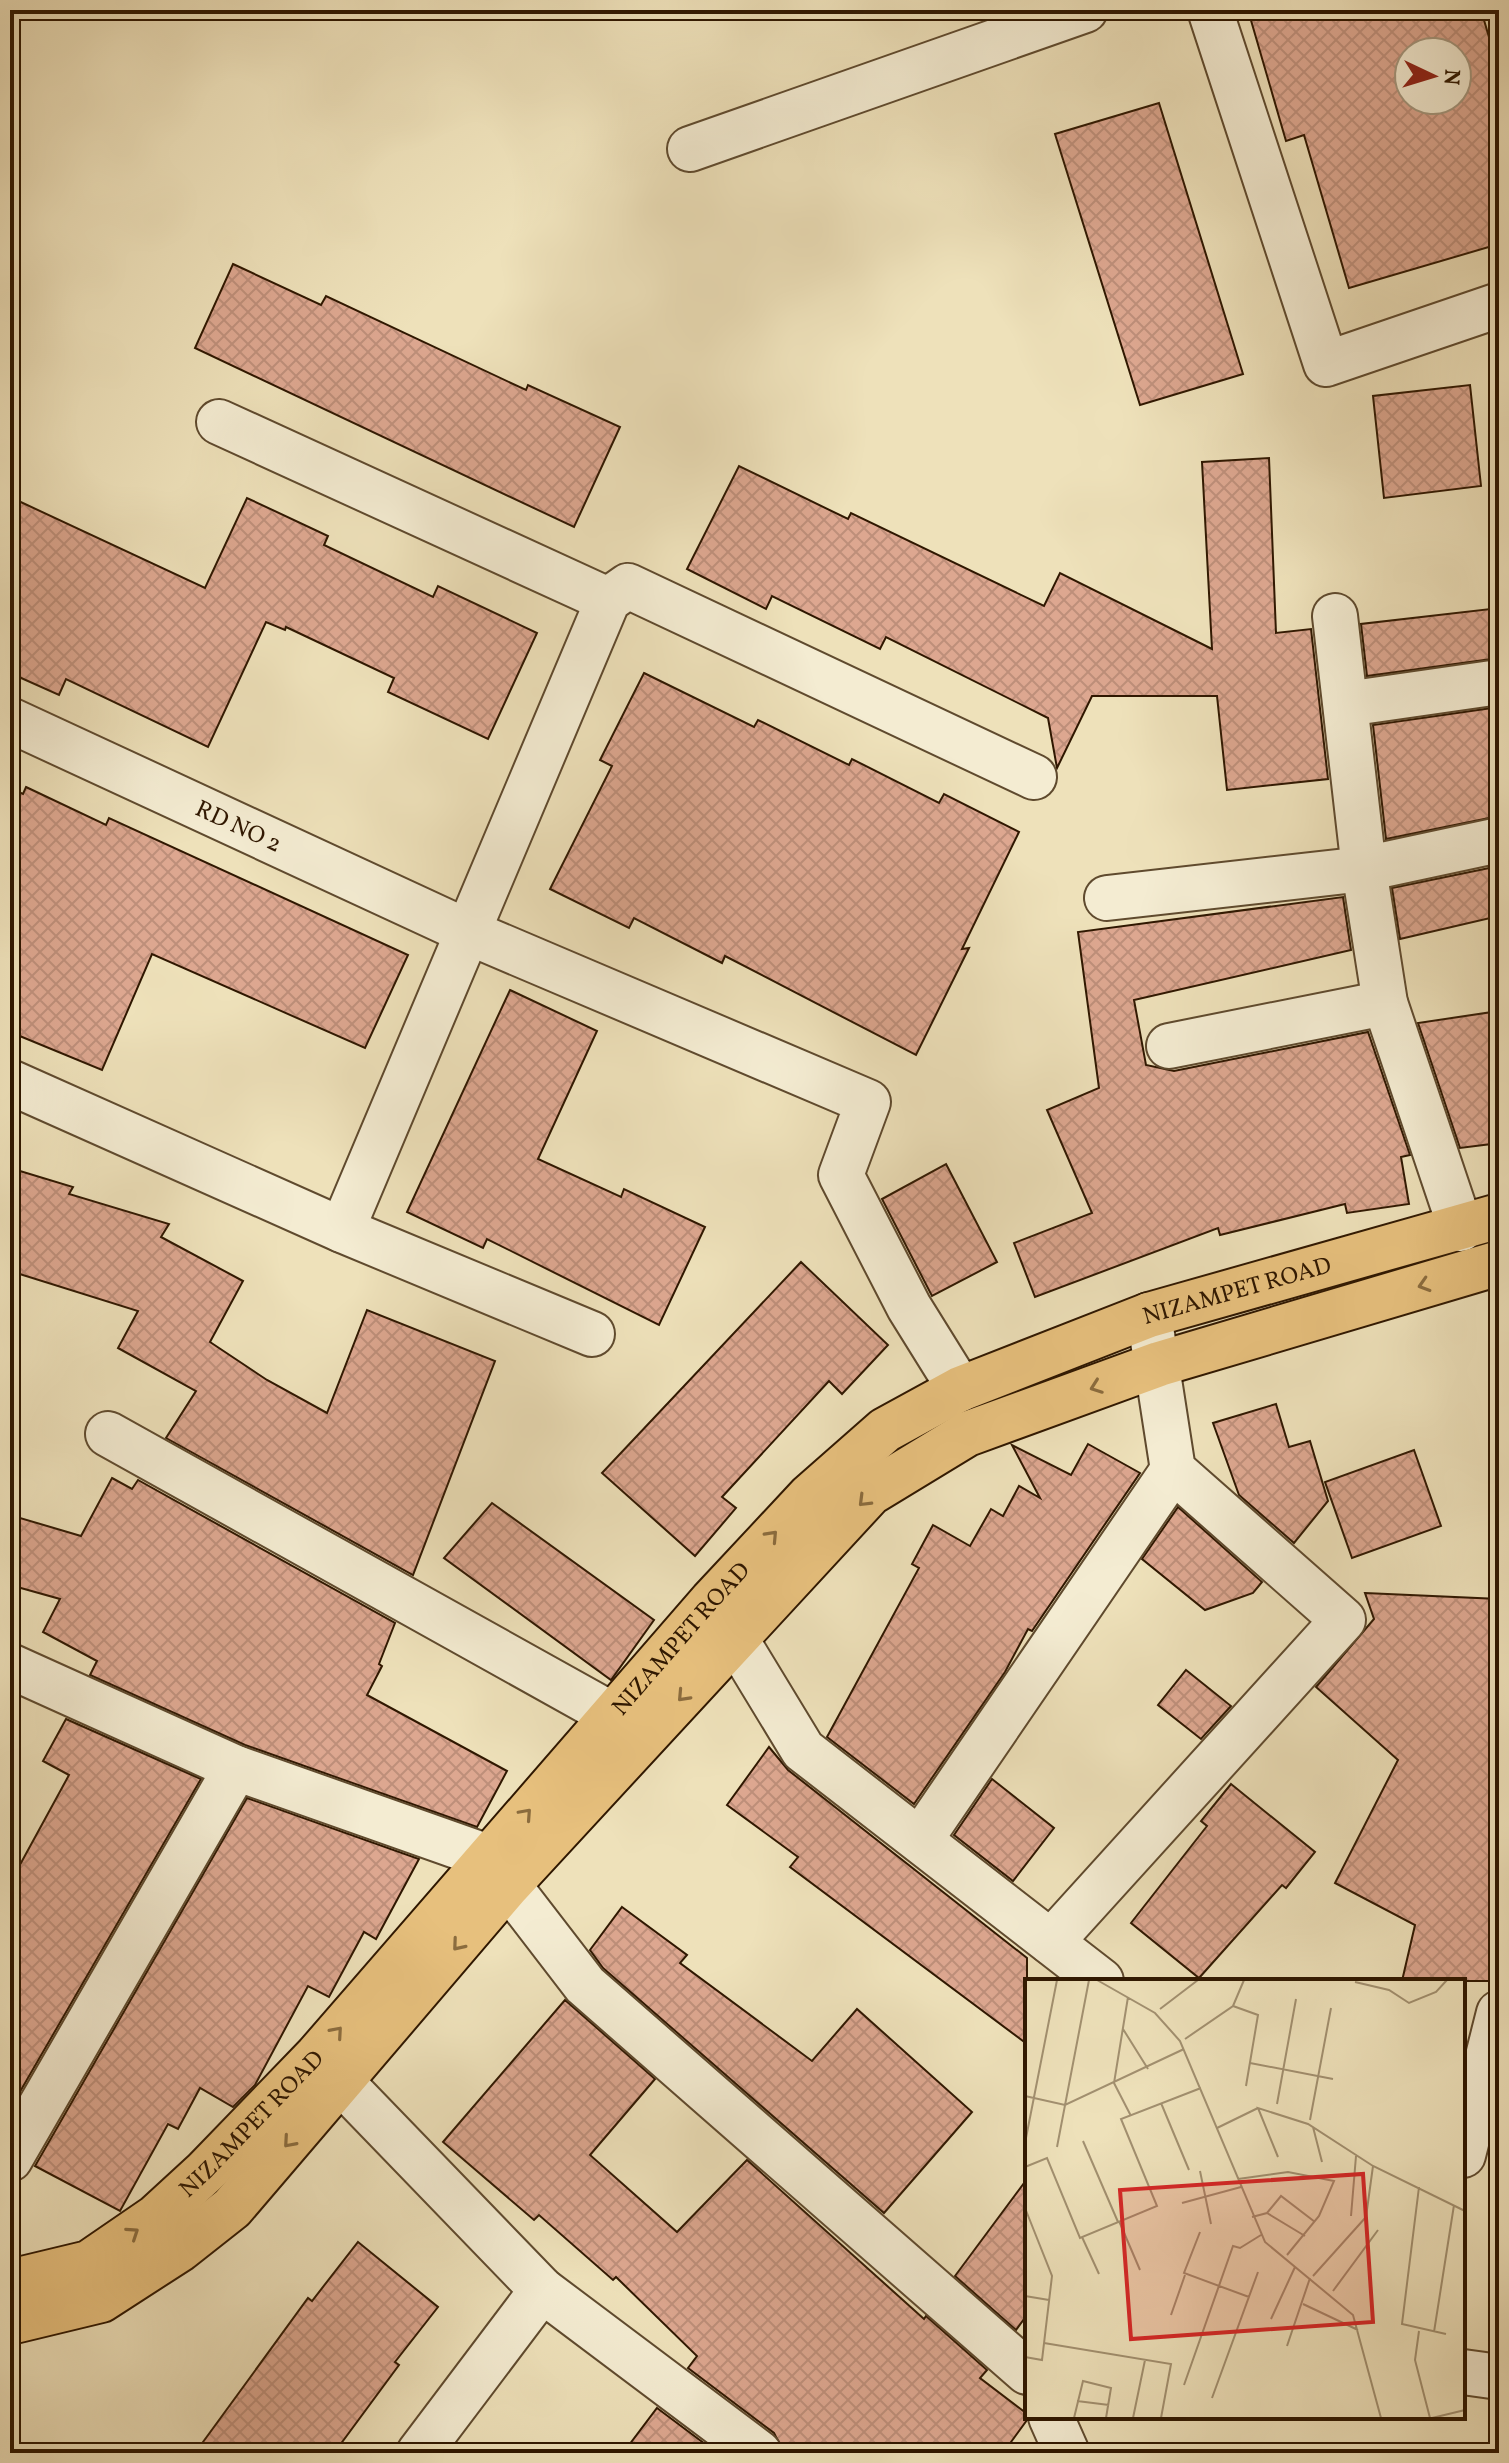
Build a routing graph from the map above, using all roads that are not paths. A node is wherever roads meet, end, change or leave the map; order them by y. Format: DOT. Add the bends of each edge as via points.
graph roads {
  1 [pos="1085,10"];
  2 [pos="1210,10"];
  3 [pos="690,149"];
  4 [pos="1499,305"];
  5 [pos="219,422"];
  6 [pos="608,600"];
  7 [pos="1335,616"];
  8 [pos="1499,682"];
  9 [pos="1346,704"];
  10 [pos="10,720"];
  11 [pos="1034,777"];
  12 [pos="1499,840"];
  13 [pos="1364,869"];
  14 [pos="1107,898"];
  15 [pos="468,932"];
  16 [pos="1385,1003"];
  17 [pos="1169,1046"];
  18 [pos="10,1082"];
  19 [pos="1480,1222"];
  20 [pos="342,1230"];
  21 [pos="1499,1263"];
  22 [pos="1149,1315"];
  23 [pos="592,1334"];
  24 [pos="1159,1364"];
  25 [pos="960,1389"];
  26 [pos="108,1434"];
  27 [pos="1173,1470"];
  28 [pos="735,1638"];
  29 [pos="10,1666"];
  30 [pos="614,1716"];
  31 [pos="236,1768"];
  32 [pos="920,1840"];
  33 [pos="498,1871"];
  34 [pos="1051,1942"];
  35 [pos="1098,1979"];
  36 [pos="1499,2013"];
  37 [pos="341,2082"];
  38 [pos="1465,2147"];
  39 [pos="10,2159"];
  40 [pos="10,2282"];
  41 [pos="95,2282"];
  42 [pos="542,2290"];
  43 [pos="10,2322"];
  44 [pos="1025,2370"];
  45 [pos="1465,2372"];
  46 [pos="1499,2377"];
  47 [pos="1052,2419"];
  48 [pos="419,2453"];
  49 [pos="759,2453"];
  50 [pos="1067,2453"];
  1 -- 3 [label="street"];
  2 -- 4 [label="street" via="1326,364"];
  5 -- 6 [label="street"];
  6 -- 11 [label="street" via="628,586"];
  6 -- 15 [label="street"];
  7 -- 9 [label="street"];
  8 -- 9 [label="street"];
  9 -- 13 [label="street"];
  10 -- 15 [label="street, RD NO 2"];
  12 -- 13 [label="street"];
  13 -- 14 [label="street"];
  13 -- 16 [label="street"];
  15 -- 20 [label="street"];
  15 -- 25 [label="street, RD NO 2" via="868,1102 841,1175 909,1307"];
  16 -- 17 [label="street"];
  16 -- 19 [label="street"];
  18 -- 20 [label="street"];
  19 -- 22 [label="main road, NIZAMPET ROAD"];
  20 -- 23 [label="street"];
  21 -- 24 [label="main road, NIZAMPET ROAD, one-way"];
  22 -- 24 [label="street"];
  22 -- 25 [label="main road, NIZAMPET ROAD"];
  24 -- 27 [label="street"];
  24 -- 28 [label="main road, NIZAMPET ROAD, one-way" via="967,1434 870,1493"];
  30 -- 25 [label="main road, NIZAMPET ROAD, one-way" via="810,1496 885,1430"];
  26 -- 30 [label="street"];
  27 -- 32 [label="street"];
  27 -- 34 [label="street" via="1343,1620"];
  28 -- 32 [label="street" via="803,1750"];
  28 -- 33 [label="main road, NIZAMPET ROAD, one-way"];
  29 -- 31 [label="street"];
  33 -- 30 [label="main road, NIZAMPET ROAD, one-way"];
  31 -- 33 [label="street"];
  31 -- 39 [label="street"];
  32 -- 34 [label="street"];
  33 -- 37 [label="main road, NIZAMPET ROAD, one-way"];
  41 -- 33 [label="main road, NIZAMPET ROAD, one-way"];
  33 -- 44 [label="street" via="585,1985"];
  34 -- 35 [label="street"];
  36 -- 38 [label="street"];
  37 -- 41 [label="main road, NIZAMPET ROAD, one-way" via="232,2208 180,2249"];
  37 -- 42 [label="street"];
  40 -- 41 [label="main road, NIZAMPET ROAD"];
  41 -- 43 [label="main road, NIZAMPET ROAD"];
  42 -- 48 [label="street"];
  42 -- 49 [label="street"];
  45 -- 46 [label="street"];
  47 -- 50 [label="street"];
}
